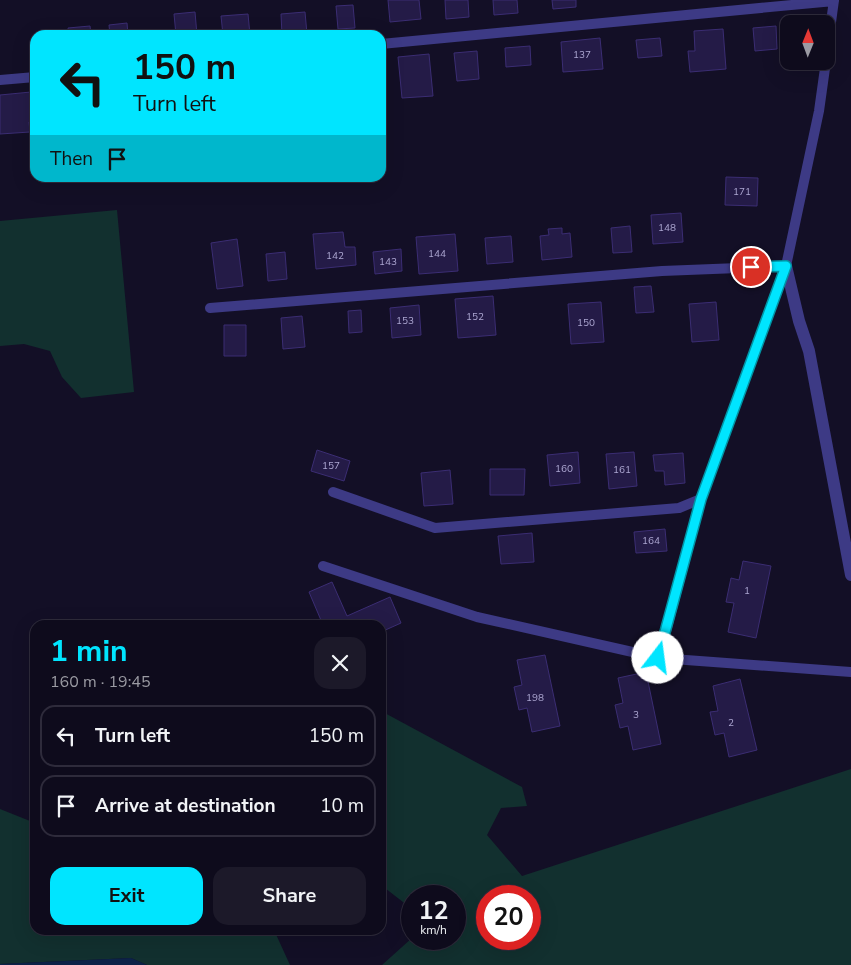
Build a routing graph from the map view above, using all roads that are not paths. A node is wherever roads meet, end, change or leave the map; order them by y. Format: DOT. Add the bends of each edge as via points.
graph roads {
  1 [pos="834,0"];
  2 [pos="832,15"];
  3 [pos="386,44"];
  4 [pos="825,70"];
  5 [pos="30,77"];
  6 [pos="0,80"];
  7 [pos="786,266"];
  8 [pos="210,308"];
  9 [pos="333,492"];
  10 [pos="701,499"];
  11 [pos="323,566"];
  12 [pos="851,575"];
  13 [pos="658,658"];
  14 [pos="851,672"];
  1 -- 2 [label="lane"];
  1 -- 3 [label="lane"];
  4 -- 7 [label="lane"];
  5 -- 6 [label="lane"];
  7 -- 8 [label="lane" via="662,271"];
  7 -- 10 [label="lane"];
  7 -- 12 [label="street" via="809,351"];
  9 -- 10 [label="lane" via="435,528 679,508"];
  10 -- 13 [label="lane"];
  11 -- 13 [label="lane" via="477,617"];
  13 -- 14 [label="lane"];
}
